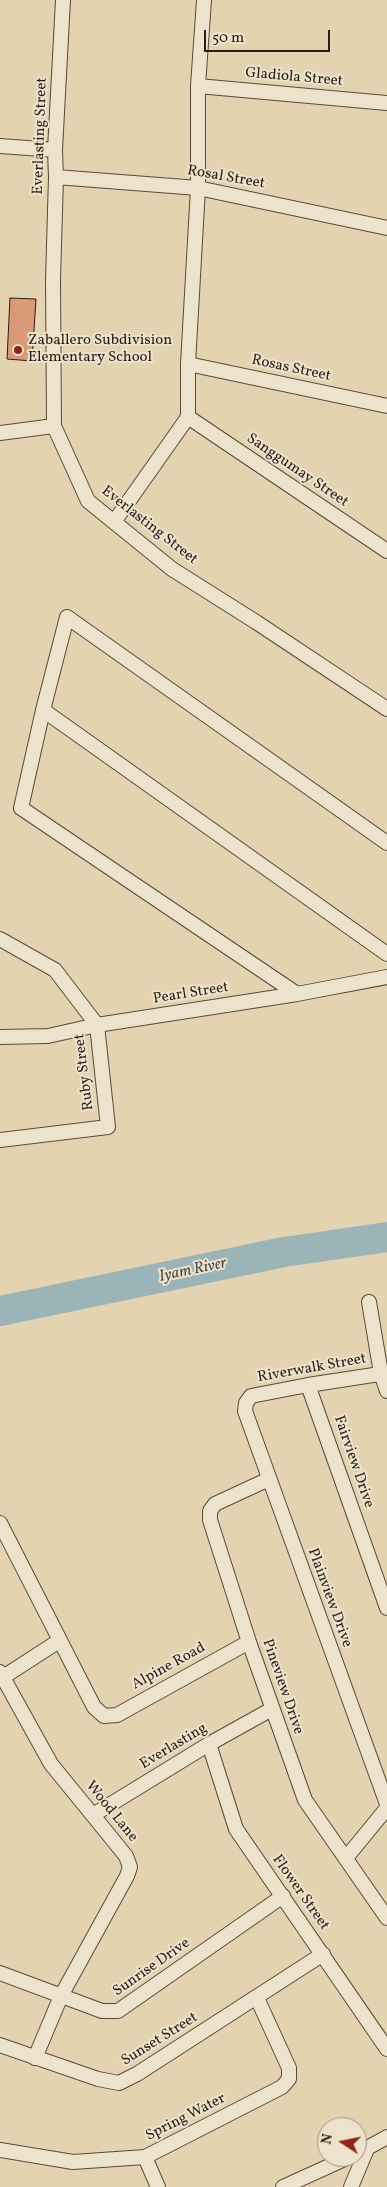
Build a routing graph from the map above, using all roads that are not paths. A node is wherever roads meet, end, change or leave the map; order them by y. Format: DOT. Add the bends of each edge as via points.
graph roads {
  1 [pos="63,0"];
  2 [pos="204,0"];
  3 [pos="198,86"];
  4 [pos="387,103"];
  5 [pos="0,146"];
  6 [pos="55,150"];
  7 [pos="56,177"];
  8 [pos="198,188"];
  9 [pos="387,228"];
  10 [pos="188,364"];
  11 [pos="387,406"];
  12 [pos="188,417"];
  13 [pos="54,426"];
  14 [pos="0,433"];
  15 [pos="114,522"];
  16 [pos="387,551"];
  17 [pos="387,709"];
  18 [pos="43,710"];
  19 [pos="387,843"];
  20 [pos="0,939"];
  21 [pos="387,954"];
  22 [pos="387,977"];
  23 [pos="297,994"];
  24 [pos="97,1025"];
  25 [pos="0,1037"];
  26 [pos="0,1140"];
  27 [pos="369,1302"];
  28 [pos="384,1373"];
  29 [pos="308,1385"];
  30 [pos="387,1391"];
  31 [pos="246,1403"];
  32 [pos="268,1480"];
  33 [pos="0,1523"];
  34 [pos="387,1608"];
  35 [pos="59,1641"];
  36 [pos="249,1642"];
  37 [pos="1,1676"];
  38 [pos="272,1709"];
  39 [pos="208,1744"];
  40 [pos="387,1804"];
  41 [pos="387,1808"];
  42 [pos="93,1815"];
  43 [pos="346,1858"];
  44 [pos="282,1896"];
  45 [pos="387,1918"];
  46 [pos="323,1954"];
  47 [pos="0,1973"];
  48 [pos="61,1996"];
  49 [pos="257,1998"];
  50 [pos="0,2045"];
  51 [pos="387,2049"];
  52 [pos="35,2058"];
  53 [pos="387,2138"];
  54 [pos="367,2148"];
  55 [pos="0,2150"];
  56 [pos="145,2158"];
  57 [pos="327,2167"];
  58 [pos="357,2167"];
  59 [pos="158,2187"];
  60 [pos="283,2187"];
  61 [pos="351,2187"];
  1 -- 6 [label="street, Everlasting Street"];
  2 -- 3 [label="street"];
  3 -- 4 [label="street, Gladiola Street"];
  3 -- 8 [label="street"];
  5 -- 6 [label="street"];
  6 -- 7 [label="street, Everlasting Street"];
  7 -- 8 [label="street, Rosal Street"];
  7 -- 13 [label="street, Everlasting Street"];
  8 -- 9 [label="street, Rosal Street"];
  8 -- 10 [label="street"];
  10 -- 11 [label="street, Rosas Street"];
  10 -- 12 [label="street"];
  12 -- 15 [label="street"];
  12 -- 16 [label="street, Sanggumay Street"];
  13 -- 14 [label="street"];
  13 -- 15 [label="street, Everlasting Street" via="88,501"];
  15 -- 17 [label="street, Everlasting Street" via="172,569"];
  18 -- 19 [label="street" via="67,618"];
  18 -- 21 [label="street"];
  18 -- 23 [label="street" via="21,808"];
  20 -- 24 [label="street, Ruby Street" via="55,970"];
  22 -- 23 [label="street, Pearl Street"];
  23 -- 24 [label="street, Pearl Street"];
  24 -- 25 [label="street, Pearl Street" via="48,1036"];
  24 -- 26 [label="street, Ruby Street" via="108,1127"];
  27 -- 28 [label="street"];
  28 -- 29 [label="street, Riverwalk Street"];
  28 -- 30 [label="street"];
  29 -- 31 [label="street, Riverwalk Street" via="251,1396"];
  29 -- 34 [label="street, Fairview Drive"];
  31 -- 32 [label="street, Plainview Drive" via="245,1411"];
  32 -- 36 [label="street, Pineview Drive" via="215,1504 210,1511 210,1520"];
  32 -- 40 [label="street, Plainview Drive"];
  33 -- 35 [label="street"];
  35 -- 36 [label="street, Alpine Road" via="94,1707 104,1716 117,1714"];
  35 -- 37 [label="street"];
  36 -- 38 [label="street, Pineview Drive"];
  37 -- 42 [label="street, Wood Lane" via="51,1764"];
  38 -- 39 [label="street, Everlasting"];
  38 -- 43 [label="street, Pineview Drive" via="305,1800"];
  39 -- 42 [label="street, Everlasting"];
  39 -- 44 [label="street, Flower Street" via="236,1829"];
  41 -- 43 [label="street"];
  42 -- 48 [label="street, Wood Lane" via="126,1856 130,1867"];
  43 -- 45 [label="street, Pineview Drive"];
  44 -- 46 [label="street, Flower Street"];
  44 -- 48 [label="street, Sunrise Drive" via="118,2012 102,2011"];
  46 -- 49 [label="street, Sunset Street"];
  46 -- 51 [label="street, Flower Street"];
  47 -- 48 [label="street, Sunrise Drive"];
  48 -- 52 [label="street, Wood Lane"];
  49 -- 52 [label="street, Sunset Street" via="119,2083"];
  49 -- 56 [label="street, Spring Water" via="289,2068 289,2079 282,2087"];
  50 -- 52 [label="street, Sunset Street"];
  53 -- 54 [label="street"];
  55 -- 56 [label="street, Spring Water" via="73,2162"];
  56 -- 59 [label="street"];
  57 -- 60 [label="street"];
  58 -- 61 [label="street"];
}
